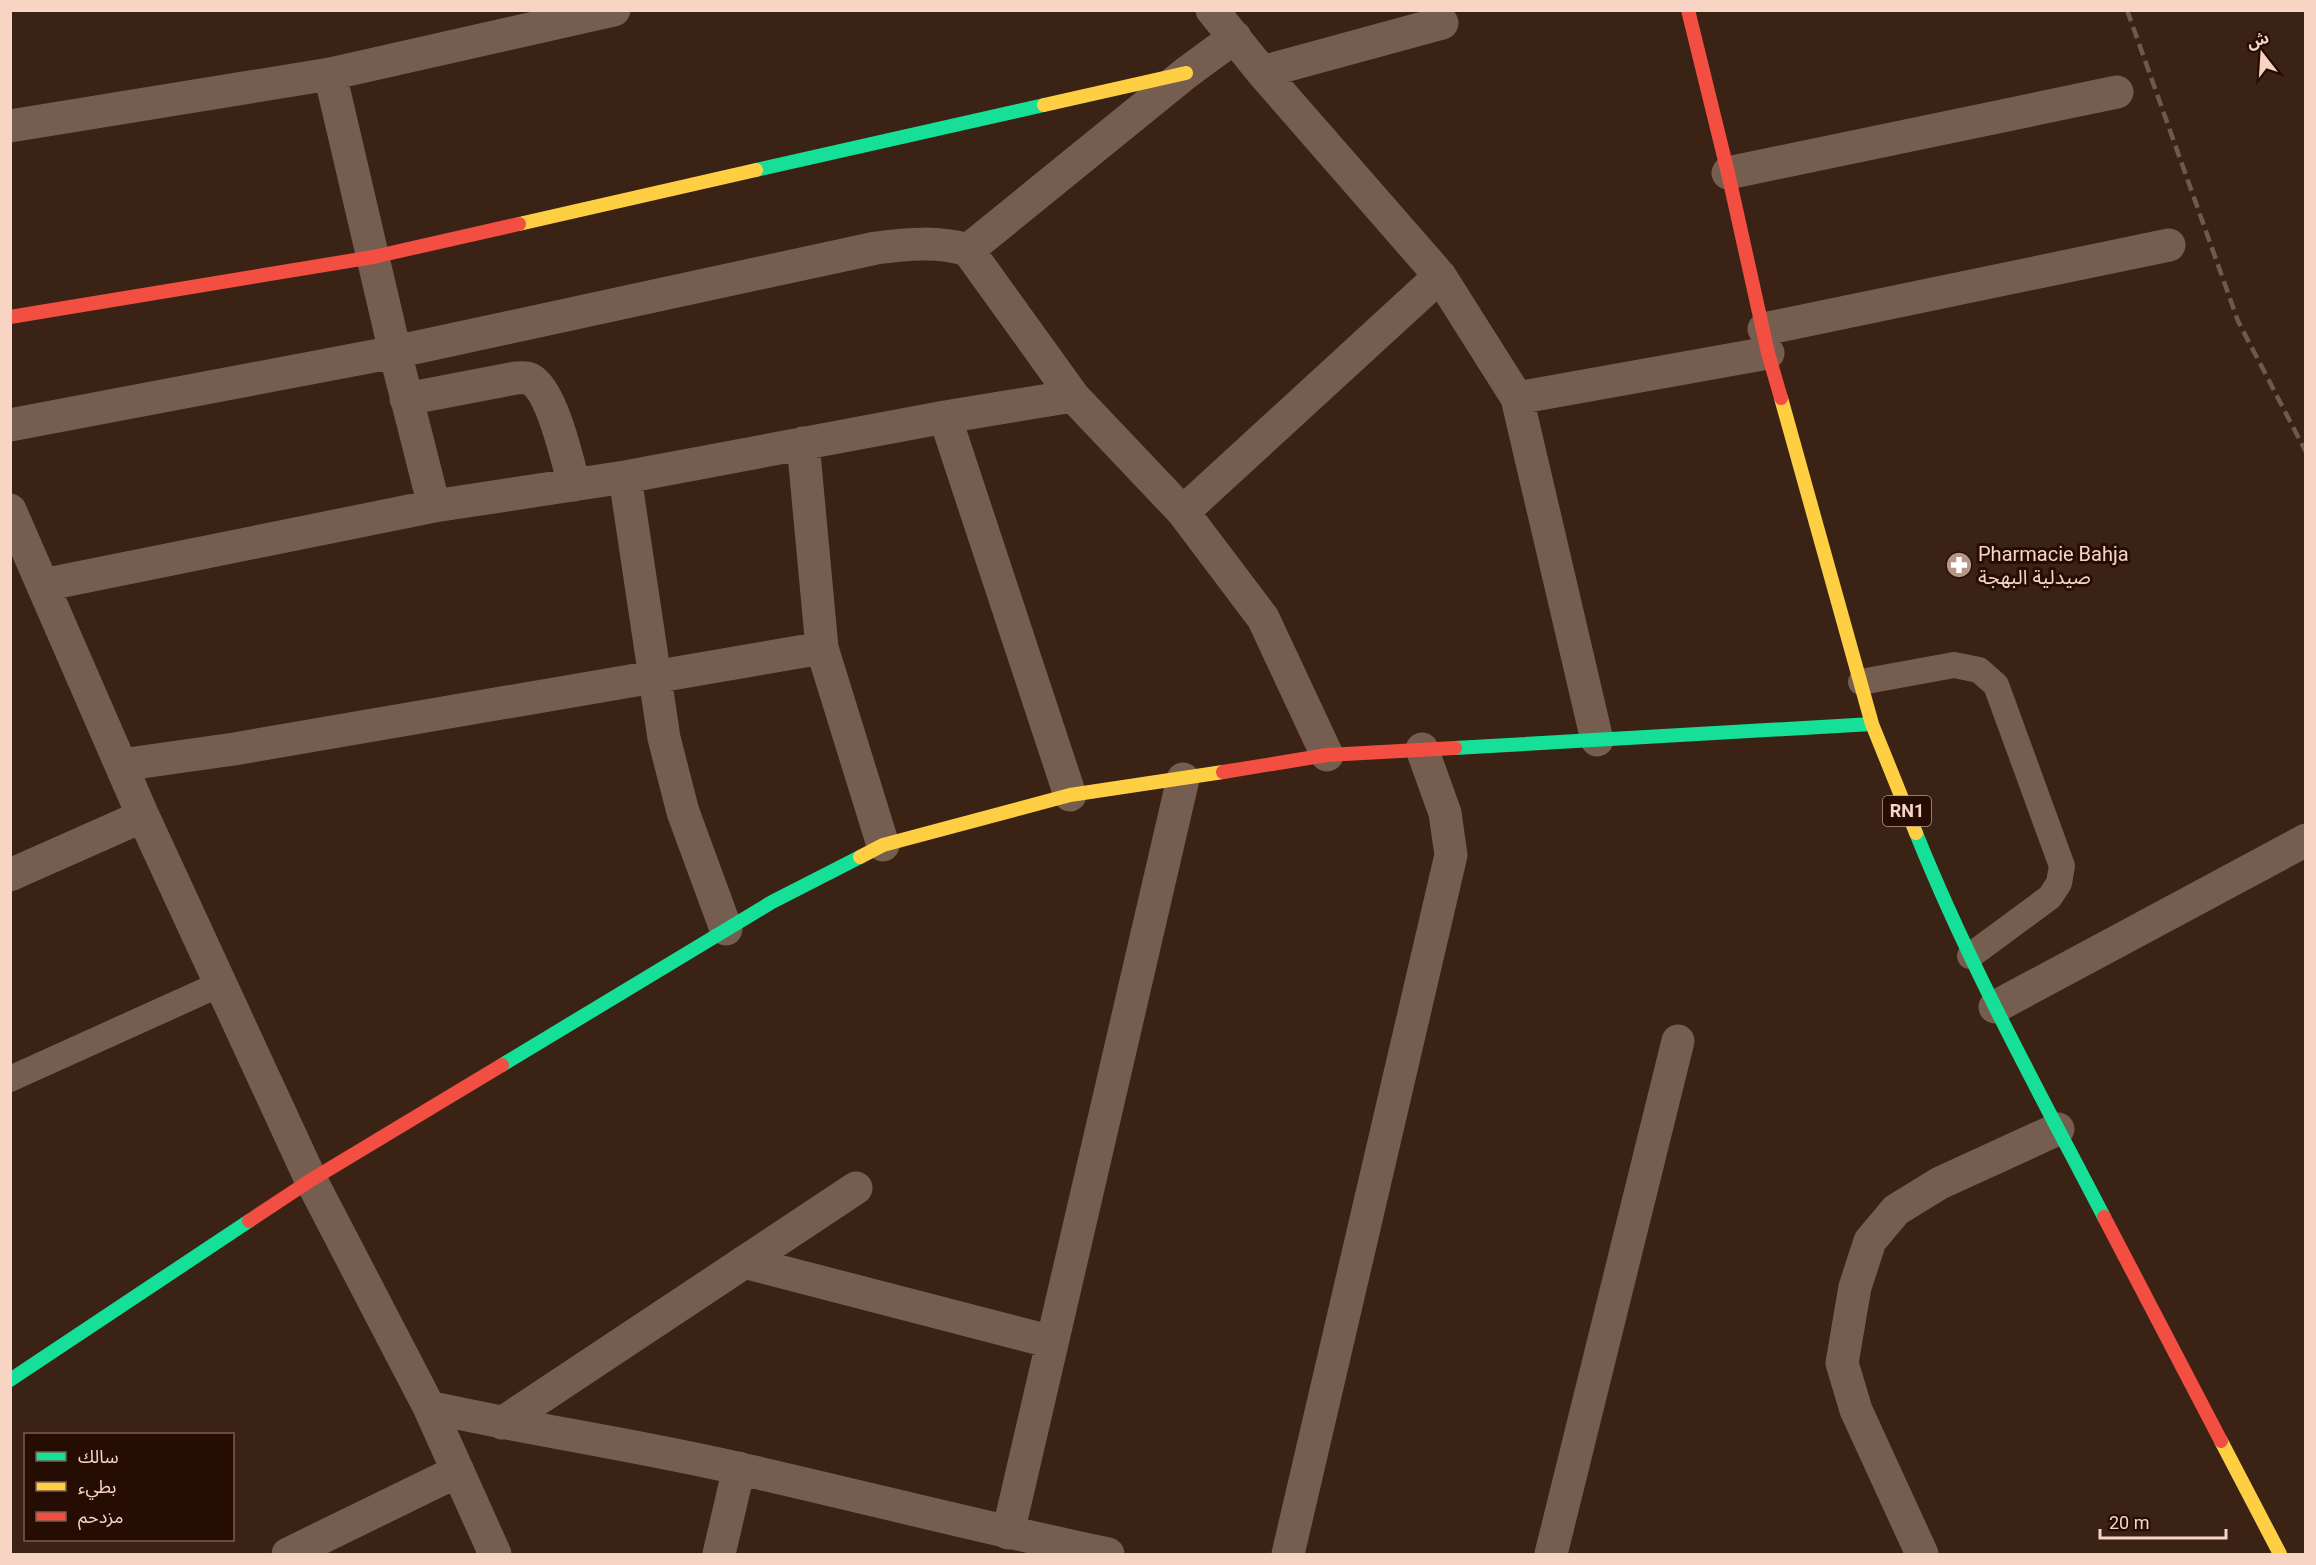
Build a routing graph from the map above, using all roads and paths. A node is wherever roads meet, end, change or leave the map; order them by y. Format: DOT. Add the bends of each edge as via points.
graph roads {
  1 [pos="614,10"];
  2 [pos="1212,10"];
  3 [pos="1688,10"];
  4 [pos="1442,23"];
  5 [pos="1235,37"];
  6 [pos="1262,72"];
  7 [pos="1186,73"];
  8 [pos="330,74"];
  9 [pos="2117,92"];
  10 [pos="10,126"];
  11 [pos="1728,173"];
  12 [pos="2169,245"];
  13 [pos="968,250"];
  14 [pos="373,257"];
  15 [pos="1440,276"];
  16 [pos="10,317"];
  17 [pos="1766,341"];
  18 [pos="395,352"];
  19 [pos="1073,396"];
  20 [pos="1517,398"];
  21 [pos="406,399"];
  22 [pos="945,417"];
  23 [pos="10,425"];
  24 [pos="803,443"];
  25 [pos="625,477"];
  26 [pos="574,485"];
  27 [pos="434,506"];
  28 [pos="10,510"];
  29 [pos="1183,512"];
  30 [pos="43,585"];
  31 [pos="822,648"];
  32 [pos="656,677"];
  33 [pos="1860,682"];
  34 [pos="1872,724"];
  35 [pos="1597,740"];
  36 [pos="1422,749"];
  37 [pos="1327,755"];
  38 [pos="121,765"];
  39 [pos="1183,779"];
  40 [pos="1070,795"];
  41 [pos="143,816"];
  42 [pos="2306,840"];
  43 [pos="883,845"];
  44 [pos="10,875"];
  45 [pos="726,929"];
  46 [pos="1970,956"];
  47 [pos="220,984"];
  48 [pos="1995,1007"];
  49 [pos="1677,1041"];
  50 [pos="10,1079"];
  51 [pos="2058,1129"];
  52 [pos="311,1180"];
  53 [pos="856,1188"];
  54 [pos="744,1262"];
  55 [pos="1052,1342"];
  56 [pos="10,1380"];
  57 [pos="429,1407"];
  58 [pos="502,1423"];
  59 [pos="739,1468"];
  60 [pos="458,1471"];
  61 [pos="1008,1533"];
  62 [pos="288,1554"];
  63 [pos="495,1554"];
  64 [pos="719,1554"];
  65 [pos="1108,1554"];
  66 [pos="1288,1554"];
  67 [pos="1551,1554"];
  68 [pos="1922,1554"];
  69 [pos="2280,1554"];
  1 -- 8 [label="street"];
  2 -- 5 [label="street"];
  3 -- 11 [label="street, RN1"];
  4 -- 6 [label="street"];
  5 -- 6 [label="street"];
  5 -- 7 [label="street"];
  6 -- 15 [label="street"];
  7 -- 13 [label="street"];
  7 -- 14 [label="street"];
  8 -- 10 [label="street"];
  8 -- 14 [label="street"];
  9 -- 11 [label="street"];
  11 -- 17 [label="street, RN1"];
  12 -- 17 [label="street"];
  13 -- 18 [label="street" via="941,244 876,248"];
  13 -- 19 [label="street"];
  14 -- 16 [label="street"];
  14 -- 18 [label="street"];
  15 -- 20 [label="street"];
  15 -- 29 [label="street"];
  17 -- 20 [label="street"];
  17 -- 33 [label="street, RN1"];
  18 -- 21 [label="street"];
  18 -- 23 [label="street"];
  19 -- 22 [label="street"];
  19 -- 29 [label="street"];
  20 -- 35 [label="street"];
  21 -- 26 [label="street" via="529,378 545,395"];
  21 -- 27 [label="street"];
  22 -- 24 [label="street"];
  22 -- 40 [label="street"];
  24 -- 25 [label="street"];
  24 -- 31 [label="street"];
  25 -- 26 [label="street"];
  25 -- 32 [label="street"];
  26 -- 27 [label="street"];
  27 -- 30 [label="street"];
  28 -- 30 [label="street"];
  29 -- 37 [label="street" via="1263,618"];
  30 -- 38 [label="street"];
  31 -- 32 [label="street"];
  31 -- 43 [label="street"];
  32 -- 38 [label="street"];
  32 -- 45 [label="street" via="664,738 683,812"];
  33 -- 34 [label="street, RN1"];
  33 -- 46 [label="lane" via="1954,665 1979,670 1996,685 2062,866 2059,884 2050,897"];
  34 -- 35 [label="street"];
  34 -- 46 [label="street, RN1" via="1942,898"];
  35 -- 36 [label="street"];
  36 -- 37 [label="street"];
  36 -- 66 [label="street" via="1445,813 1451,855"];
  37 -- 39 [label="street"];
  38 -- 41 [label="street"];
  39 -- 40 [label="street"];
  39 -- 55 [label="street"];
  40 -- 43 [label="street"];
  41 -- 44 [label="street"];
  41 -- 47 [label="street"];
  42 -- 48 [label="street"];
  43 -- 45 [label="street"];
  45 -- 52 [label="street"];
  46 -- 48 [label="street, RN1"];
  47 -- 50 [label="lane"];
  47 -- 52 [label="street"];
  48 -- 51 [label="street, RN1"];
  49 -- 67 [label="street"];
  51 -- 68 [label="street" via="1940,1183 1896,1210 1870,1241 1855,1287 1842,1363 1856,1410"];
  51 -- 69 [label="street, RN1"];
  52 -- 56 [label="street"];
  52 -- 57 [label="street"];
  53 -- 54 [label="street"];
  54 -- 55 [label="street"];
  54 -- 58 [label="street"];
  55 -- 61 [label="street"];
  57 -- 58 [label="street"];
  57 -- 60 [label="street"];
  58 -- 59 [label="street"];
  59 -- 61 [label="street"];
  59 -- 64 [label="street"];
  60 -- 62 [label="street"];
  60 -- 63 [label="street"];
  61 -- 65 [label="street"];
}
